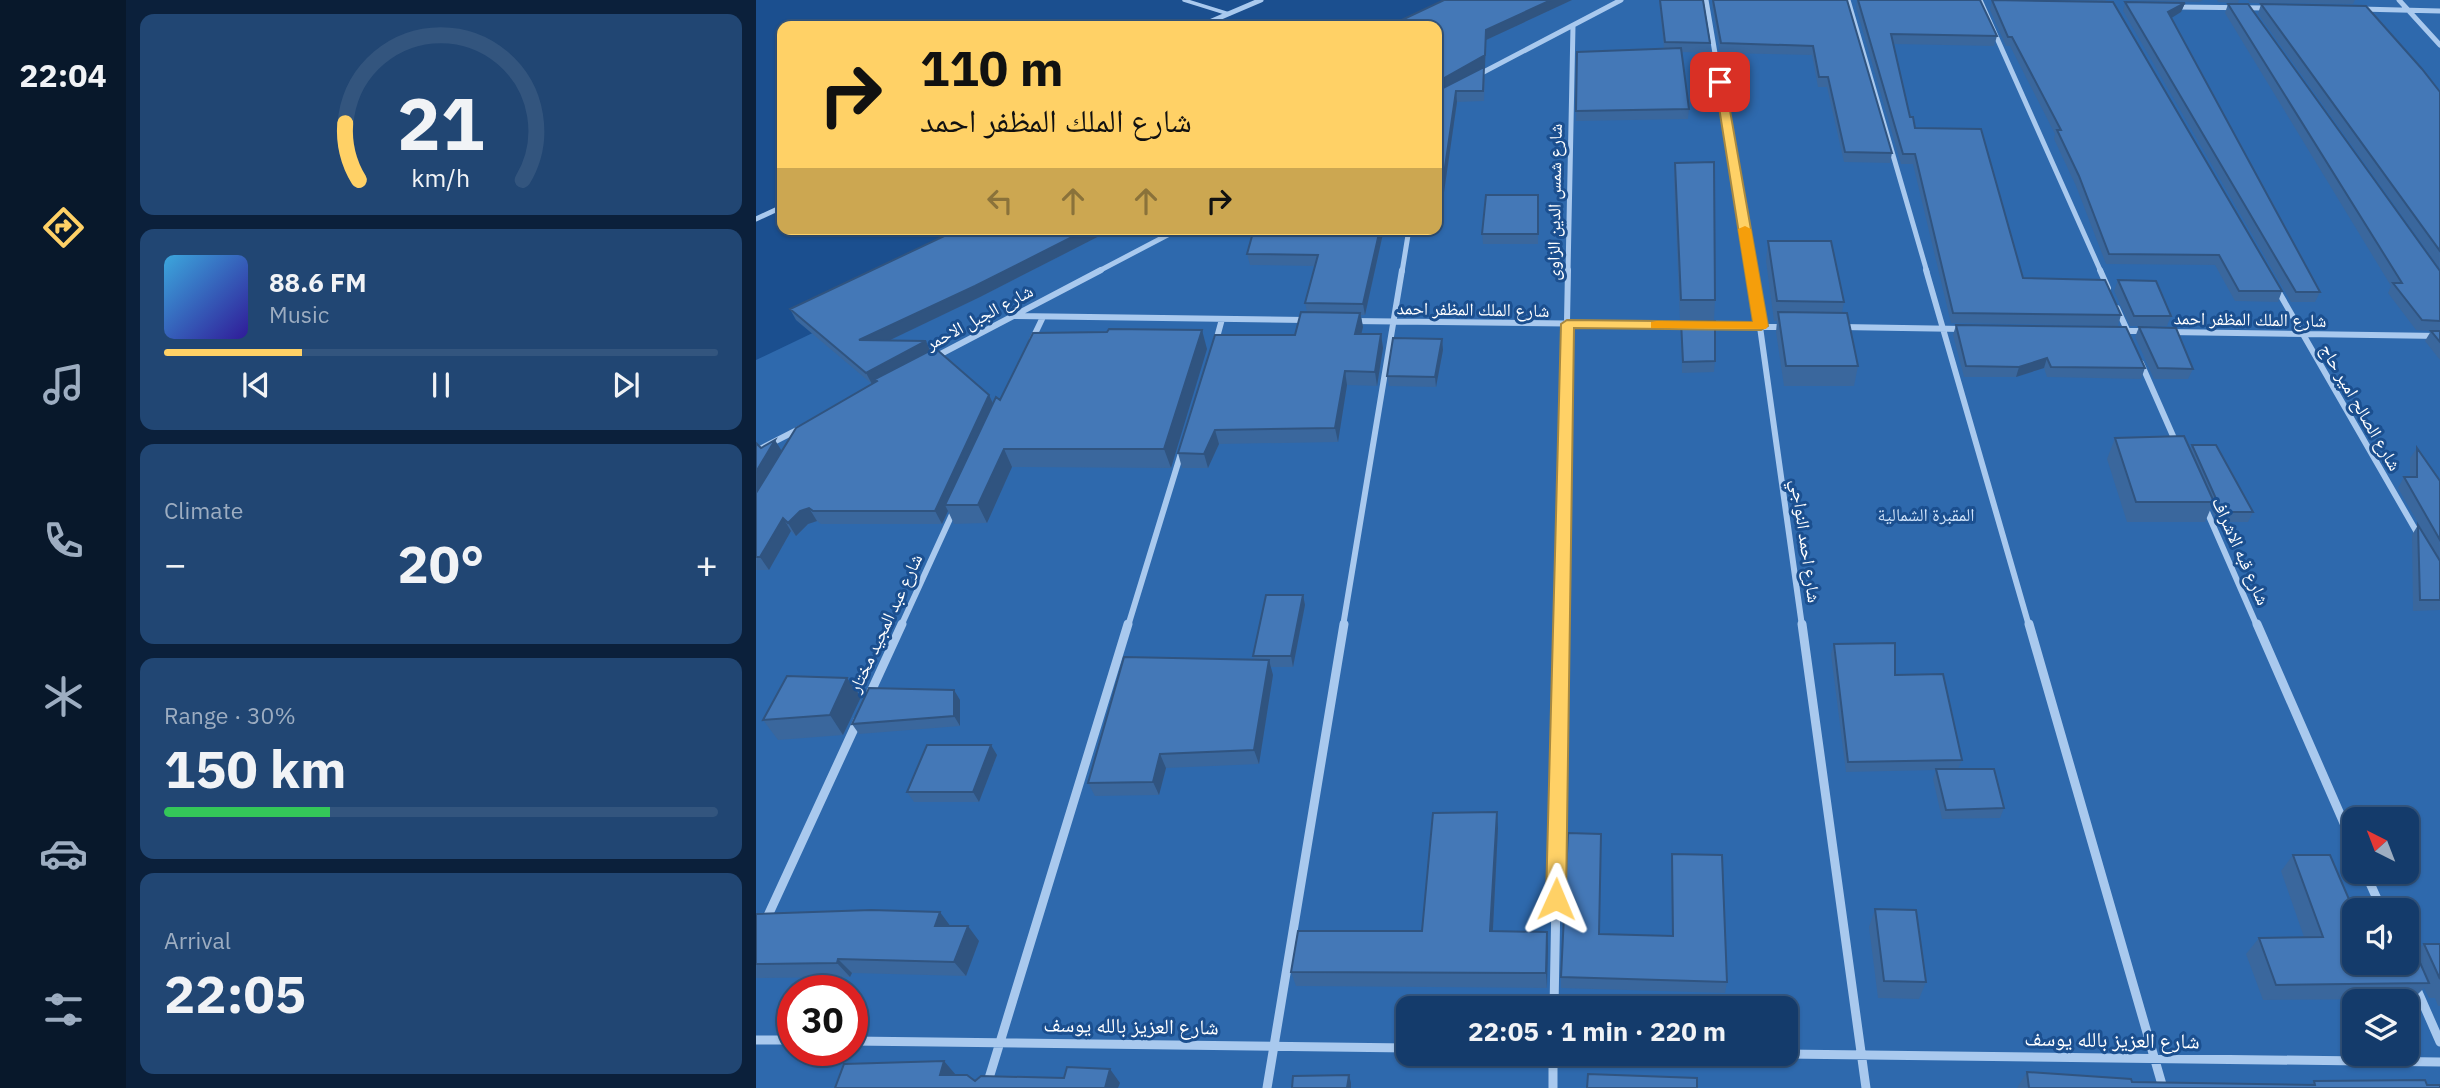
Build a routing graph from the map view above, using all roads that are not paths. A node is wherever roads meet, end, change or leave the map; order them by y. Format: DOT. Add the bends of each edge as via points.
graph roads {
  1 [pos="1184,0"];
  2 [pos="1261,0"];
  3 [pos="1621,0"];
  4 [pos="1707,0"];
  5 [pos="1720,0"];
  6 [pos="2242,0"];
  7 [pos="2399,0"];
  8 [pos="1849,1"];
  9 [pos="1836,2"];
  10 [pos="1863,2"];
  11 [pos="1981,2"];
  12 [pos="1969,4"];
  13 [pos="1995,4"];
  14 [pos="2167,7"];
  15 [pos="2248,8"];
  16 [pos="2275,8"];
  17 [pos="2355,9"];
  18 [pos="2409,10"];
  19 [pos="2440,11"];
  20 [pos="1229,14"];
  21 [pos="2256,19"];
  22 [pos="1212,21"];
  23 [pos="1573,26"];
  24 [pos="2440,44"];
  25 [pos="1474,77"];
  26 [pos="777,209"];
  27 [pos="756,219"];
  28 [pos="1167,235"];
  29 [pos="1408,235"];
  30 [pos="2276,287"];
  31 [pos="2111,293"];
  32 [pos="2116,306"];
  33 [pos="1010,316"];
  34 [pos="1043,317"];
  35 [pos="1222,319"];
  36 [pos="1315,320"];
  37 [pos="1341,321"];
  38 [pos="1394,321"];
  39 [pos="1567,324"];
  40 [pos="1761,326"];
  41 [pos="1800,327"];
  42 [pos="1839,327"];
  43 [pos="1944,329"];
  44 [pos="1970,329"];
  45 [pos="2114,331"];
  46 [pos="2127,331"];
  47 [pos="2302,334"];
  48 [pos="2440,335"];
  49 [pos="2133,344"];
  50 [pos="1214,346"];
  51 [pos="1026,354"];
  52 [pos="2138,356"];
  53 [pos="927,361"];
  54 [pos="801,435"];
  55 [pos="1186,438"];
  56 [pos="756,452"];
  57 [pos="2183,457"];
  58 [pos="2199,494"];
  59 [pos="957,504"];
  60 [pos="2426,550"];
  61 [pos="865,704"];
  62 [pos="859,717"];
  63 [pos="2342,819"];
  64 [pos="762,929"];
  65 [pos="2410,975"];
  66 [pos="1554,996"];
  67 [pos="756,1040"];
  68 [pos="777,1040"];
  69 [pos="868,1041"];
  70 [pos="2440,1042"];
  71 [pos="1000,1043"];
  72 [pos="1273,1046"];
  73 [pos="1396,1048"];
  74 [pos="1798,1054"];
  75 [pos="1861,1055"];
  76 [pos="2154,1059"];
  77 [pos="2440,1062"];
  78 [pos="1553,1066"];
  79 [pos="986,1088"];
  80 [pos="1267,1088"];
  81 [pos="1553,1088"];
  82 [pos="1866,1088"];
  83 [pos="2163,1088"];
  1 -- 20 [label="lane"];
  2 -- 20 [label="street"];
  3 -- 23 [label="street"];
  4 -- 5 [label="street"];
  4 -- 40 [label="street, شارع احمد النواجي"];
  6 -- 15 [label="street"];
  7 -- 18 [label="street"];
  8 -- 9 [label="street"];
  8 -- 10 [label="street"];
  8 -- 43 [label="street"];
  11 -- 12 [label="street"];
  11 -- 13 [label="street"];
  11 -- 31 [label="street"];
  14 -- 15 [label="street"];
  15 -- 16 [label="street"];
  15 -- 21 [label="street"];
  17 -- 18 [label="street"];
  18 -- 19 [label="street"];
  18 -- 24 [label="street"];
  20 -- 22 [label="street"];
  23 -- 25 [label="street"];
  23 -- 39 [label="street, شارع شمس الدين الزاوى"];
  26 -- 27 [label="street"];
  28 -- 33 [label="street, شارع الجبل الاحمر"];
  29 -- 38 [label="street"];
  30 -- 47 [label="street, شارع الصالح امير حاج"];
  32 -- 46 [label="street"];
  33 -- 34 [label="street"];
  33 -- 53 [label="street, شارع الجبل الاحمر"];
  34 -- 35 [label="street"];
  34 -- 51 [label="street"];
  35 -- 36 [label="street"];
  35 -- 50 [label="street"];
  37 -- 38 [label="street, شارع الملك المظفر احمد"];
  38 -- 39 [label="street, شارع الملك المظفر احمد"];
  38 -- 72 [label="street"];
  39 -- 40 [label="street, شارع الملك المظفر احمد"];
  39 -- 66 [label="street, شارع شمس الدين الزاوى"];
  40 -- 41 [label="street, شارع الملك المظفر احمد"];
  40 -- 75 [label="street, شارع احمد النواجي"];
  42 -- 43 [label="street"];
  43 -- 44 [label="street"];
  43 -- 76 [label="street"];
  45 -- 46 [label="street, شارع الملك المظفر احمد"];
  46 -- 47 [label="street, شارع الملك المظفر احمد"];
  46 -- 49 [label="street"];
  47 -- 48 [label="street, شارع الملك المظفر احمد"];
  47 -- 60 [label="street, شارع الصالح امير حاج"];
  52 -- 57 [label="street"];
  54 -- 56 [label="street" via="808,424"];
  55 -- 71 [label="street"];
  58 -- 63 [label="street, شارع قبه الاشراف"];
  59 -- 61 [label="street, شارع عبد المجيد مختار"];
  62 -- 64 [label="street, شارع عبد المجيد مختار"];
  65 -- 70 [label="street"];
  67 -- 68 [label="street"];
  69 -- 71 [label="street, شارع العزيز بالله يوسف"];
  71 -- 72 [label="street, شارع العزيز بالله يوسف"];
  71 -- 79 [label="street"];
  72 -- 73 [label="street, شارع العزيز بالله يوسف"];
  72 -- 80 [label="street"];
  74 -- 75 [label="street, شارع العزيز بالله يوسف"];
  75 -- 76 [label="street, شارع العزيز بالله يوسف"];
  75 -- 82 [label="street, شارع احمد النواجي"];
  76 -- 77 [label="street, شارع العزيز بالله يوسف"];
  76 -- 83 [label="street"];
  78 -- 81 [label="street"];
}
